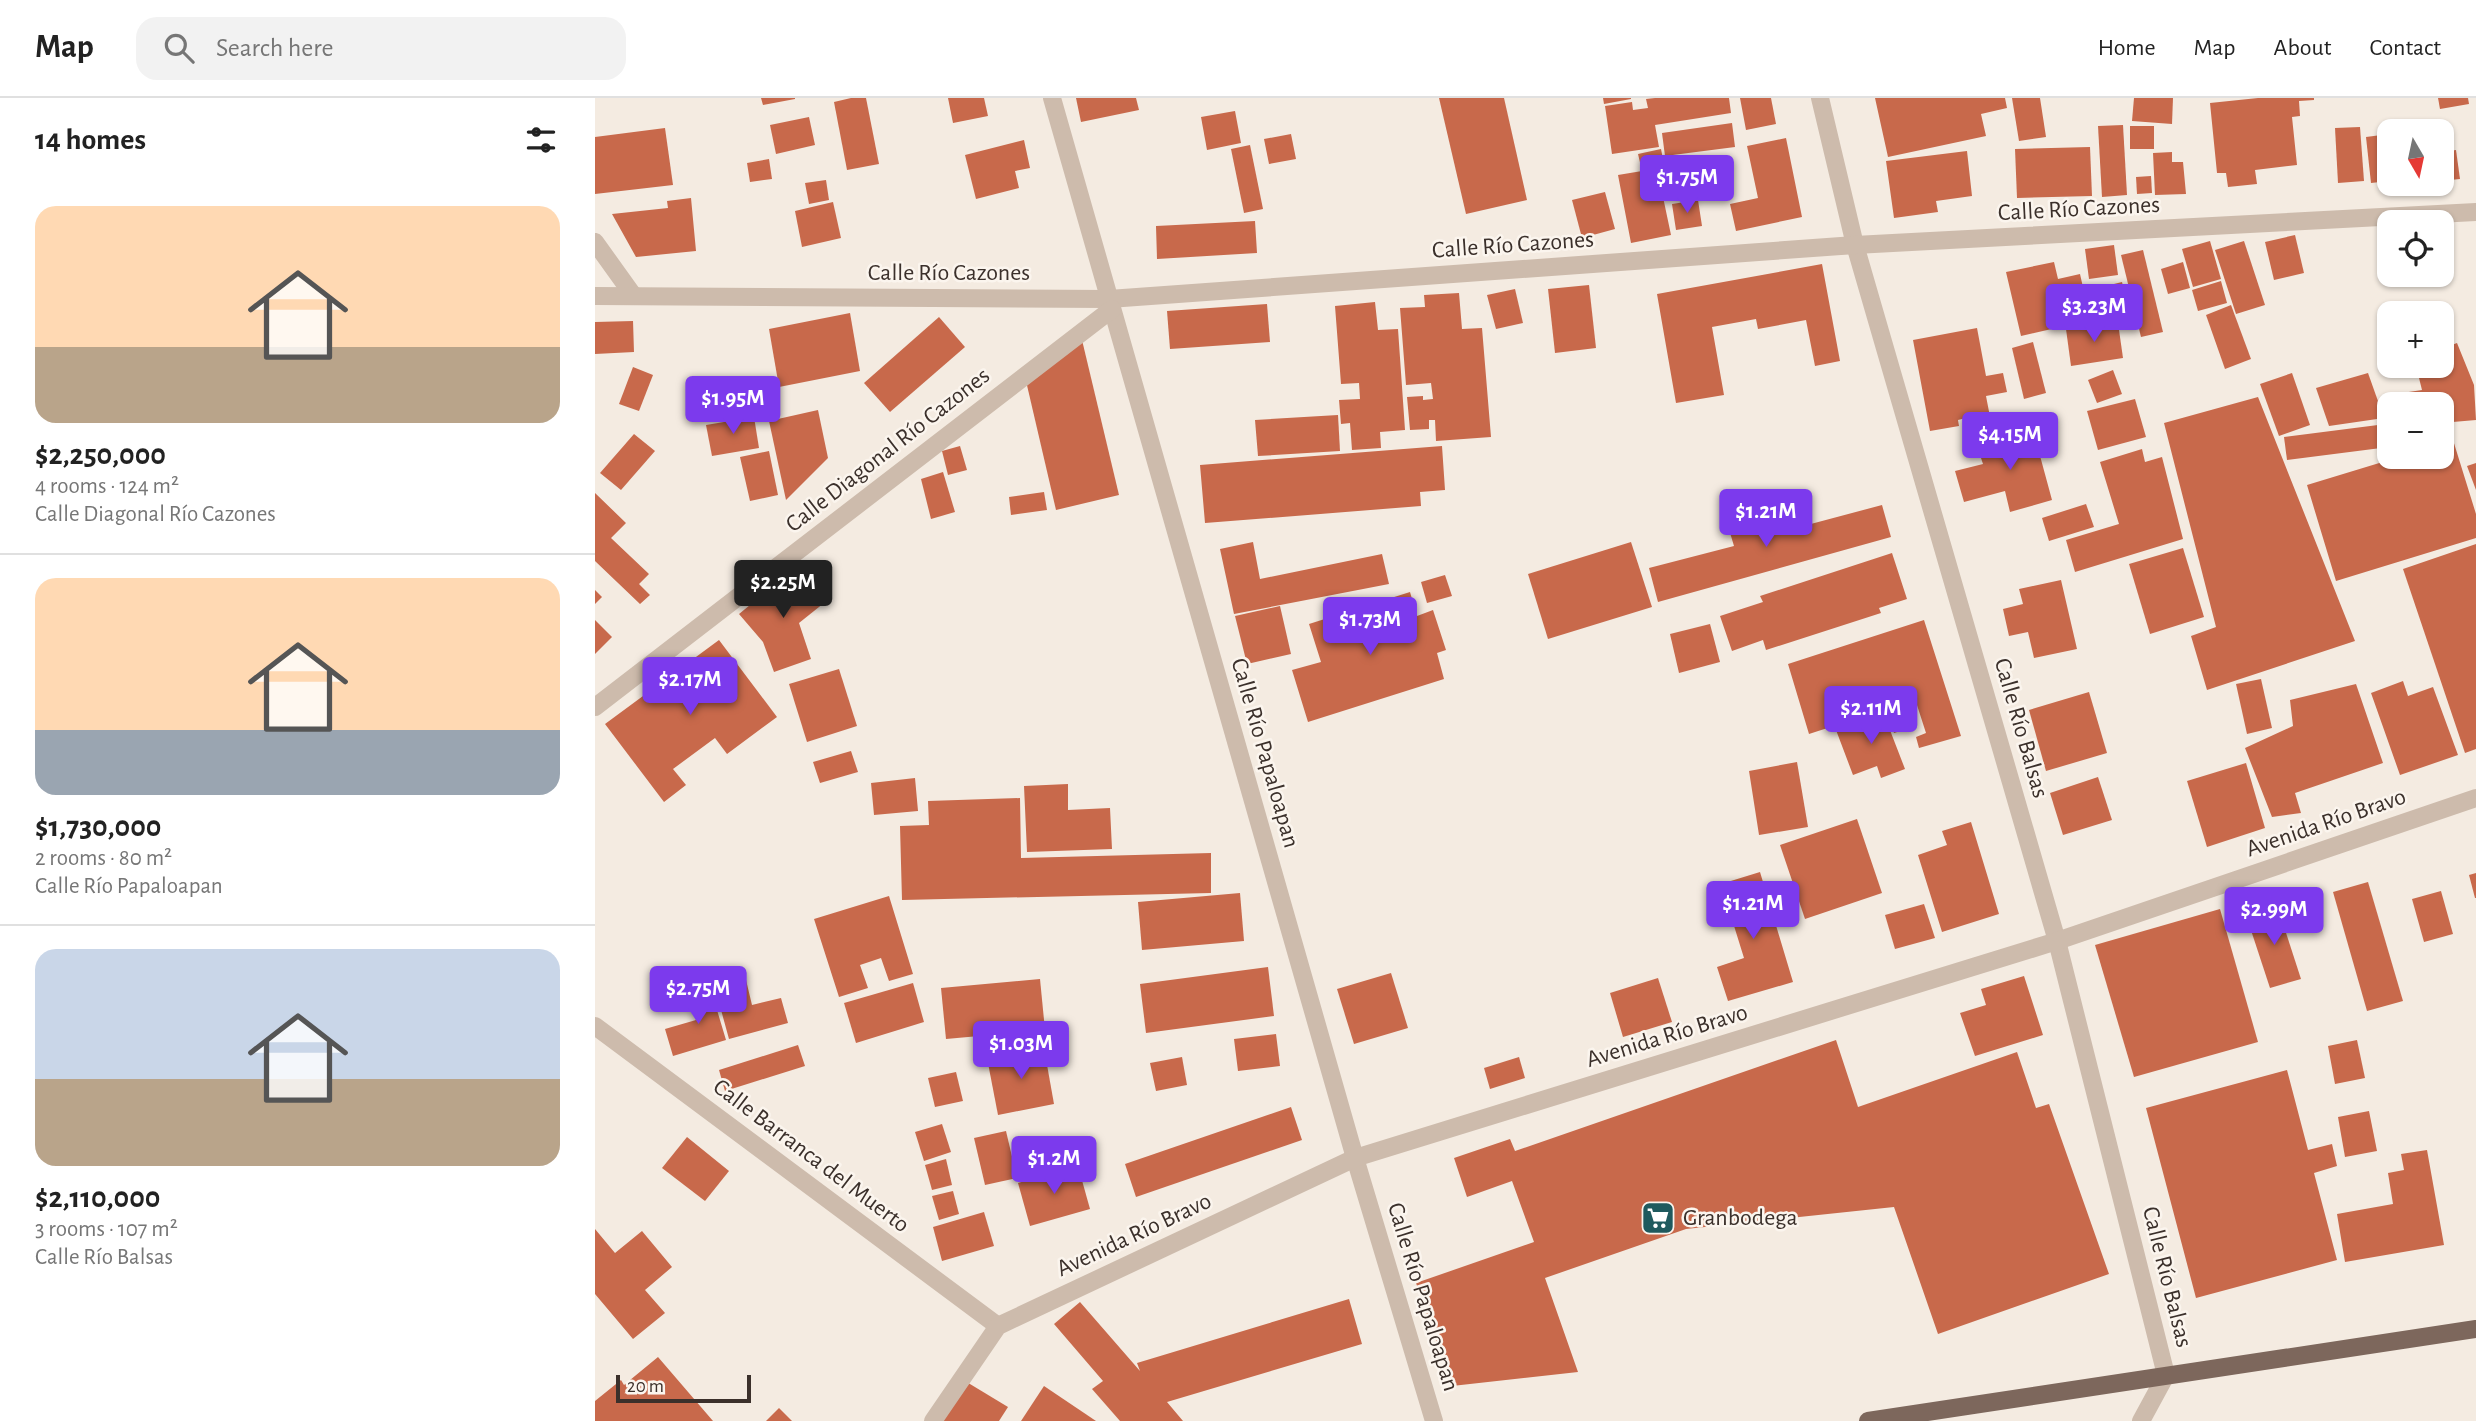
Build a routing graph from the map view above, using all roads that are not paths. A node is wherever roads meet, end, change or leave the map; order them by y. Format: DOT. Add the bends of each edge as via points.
graph roads {
  1 [pos="1052,98"];
  2 [pos="1820,98"];
  3 [pos="2476,212"];
  4 [pos="595,242"];
  5 [pos="1855,245"];
  6 [pos="633,295"];
  7 [pos="595,296"];
  8 [pos="1111,304"];
  9 [pos="595,707"];
  10 [pos="2476,798"];
  11 [pos="2057,941"];
  12 [pos="595,1026"];
  13 [pos="1355,1158"];
  14 [pos="998,1326"];
  15 [pos="2476,1328"];
  16 [pos="2166,1375"];
  17 [pos="933,1421"];
  18 [pos="1434,1421"];
  19 [pos="1868,1421"];
  20 [pos="2141,1421"];
  1 -- 8 [label="street, Calle Río Papaloapan"];
  2 -- 5 [label="street, Calle Río Balsas"];
  3 -- 5 [label="street, Calle Río Cazones"];
  4 -- 6 [label="street"];
  5 -- 8 [label="street, Calle Río Cazones"];
  5 -- 11 [label="street, Calle Río Balsas"];
  6 -- 7 [label="street, Calle Río Cazones"];
  6 -- 8 [label="street, Calle Río Cazones"];
  8 -- 9 [label="street, Calle Diagonal Río Cazones"];
  8 -- 13 [label="street, Calle Río Papaloapan"];
  10 -- 11 [label="street, Avenida Río Bravo"];
  11 -- 13 [label="street, Avenida Río Bravo"];
  11 -- 16 [label="street, Calle Río Balsas"];
  12 -- 14 [label="street, Calle Barranca del Muerto"];
  13 -- 14 [label="street, Avenida Río Bravo"];
  13 -- 18 [label="street, Calle Río Papaloapan"];
  14 -- 17 [label="street"];
  15 -- 16 [label="main road"];
  16 -- 19 [label="main road"];
  16 -- 20 [label="street"];
}
